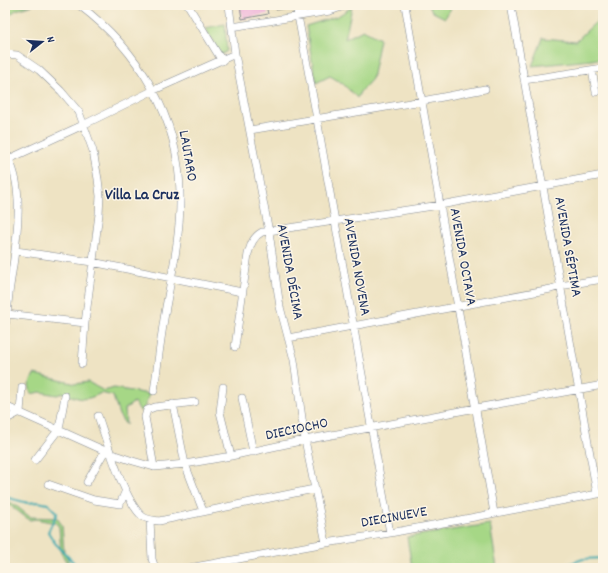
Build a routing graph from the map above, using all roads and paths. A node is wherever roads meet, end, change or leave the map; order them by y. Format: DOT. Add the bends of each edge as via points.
graph roads {
  1 [pos="79,5"];
  2 [pos="188,5"];
  3 [pos="229,5"];
  4 [pos="296,5"];
  5 [pos="347,5"];
  6 [pos="405,5"];
  7 [pos="511,5"];
  8 [pos="298,17"];
  9 [pos="232,27"];
  10 [pos="5,54"];
  11 [pos="235,54"];
  12 [pos="222,61"];
  13 [pos="603,68"];
  14 [pos="592,70"];
  15 [pos="524,80"];
  16 [pos="485,89"];
  17 [pos="154,90"];
  18 [pos="596,92"];
  19 [pos="422,101"];
  20 [pos="317,119"];
  21 [pos="83,125"];
  22 [pos="250,130"];
  23 [pos="7,156"];
  24 [pos="603,175"];
  25 [pos="543,186"];
  26 [pos="440,205"];
  27 [pos="335,222"];
  28 [pos="268,232"];
  29 [pos="16,251"];
  30 [pos="92,262"];
  31 [pos="172,278"];
  32 [pos="603,279"];
  33 [pos="8,286"];
  34 [pos="560,286"];
  35 [pos="242,292"];
  36 [pos="458,308"];
  37 [pos="8,314"];
  38 [pos="85,323"];
  39 [pos="5,325"];
  40 [pos="353,326"];
  41 [pos="288,338"];
  42 [pos="235,348"];
  43 [pos="82,364"];
  44 [pos="603,385"];
  45 [pos="22,386"];
  46 [pos="223,387"];
  47 [pos="578,389"];
  48 [pos="154,390"];
  49 [pos="65,396"];
  50 [pos="242,398"];
  51 [pos="195,402"];
  52 [pos="173,404"];
  53 [pos="5,406"];
  54 [pos="476,408"];
  55 [pos="20,412"];
  56 [pos="98,416"];
  57 [pos="5,420"];
  58 [pos="371,428"];
  59 [pos="59,429"];
  60 [pos="305,440"];
  61 [pos="108,452"];
  62 [pos="253,452"];
  63 [pos="231,456"];
  64 [pos="35,460"];
  65 [pos="184,464"];
  66 [pos="154,467"];
  67 [pos="87,482"];
  68 [pos="48,484"];
  69 [pos="314,489"];
  70 [pos="126,490"];
  71 [pos="600,494"];
  72 [pos="203,511"];
  73 [pos="494,514"];
  74 [pos="150,520"];
  75 [pos="390,533"];
  76 [pos="326,543"];
  77 [pos="155,568"];
  78 [pos="189,568"];
  1 -- 17 [label="street, LAUTARO" via="101,22 121,43 139,65"];
  2 -- 12 [label="street"];
  3 -- 9 [label="street, AVENIDA DÉCIMA"];
  4 -- 8 [label="street, AVENIDA NOVENA"];
  5 -- 8 [label="street"];
  6 -- 19 [label="street, AVENIDA OCTAVA"];
  7 -- 15 [label="street, AVENIDA SÉPTIMA"];
  8 -- 9 [label="street"];
  8 -- 20 [label="street, AVENIDA NOVENA"];
  9 -- 11 [label="street, AVENIDA DÉCIMA"];
  10 -- 21 [label="street" via="17,55 40,70 79,112"];
  11 -- 12 [label="street"];
  11 -- 22 [label="street, AVENIDA DÉCIMA"];
  12 -- 17 [label="street"];
  13 -- 14 [label="street"];
  14 -- 15 [label="street"];
  14 -- 18 [label="street"];
  15 -- 25 [label="street, AVENIDA SÉPTIMA"];
  16 -- 19 [label="street"];
  17 -- 21 [label="street"];
  17 -- 31 [label="street, LAUTARO" via="171,132 179,177 179,222"];
  19 -- 20 [label="street"];
  19 -- 26 [label="street, AVENIDA OCTAVA"];
  20 -- 22 [label="street"];
  20 -- 27 [label="street, AVENIDA NOVENA"];
  21 -- 23 [label="street"];
  21 -- 30 [label="street" via="93,151 100,196"];
  22 -- 28 [label="street, AVENIDA DÉCIMA"];
  23 -- 29 [label="street" via="15,175 18,194"];
  24 -- 25 [label="street"];
  25 -- 26 [label="street"];
  25 -- 34 [label="street, AVENIDA SÉPTIMA"];
  26 -- 27 [label="street"];
  26 -- 36 [label="street, AVENIDA OCTAVA"];
  27 -- 28 [label="street"];
  27 -- 40 [label="street, AVENIDA NOVENA"];
  28 -- 35 [label="street" via="256,235 252,242"];
  28 -- 41 [label="street, AVENIDA DÉCIMA" via="280,308"];
  29 -- 30 [label="street"];
  29 -- 33 [label="street"];
  30 -- 31 [label="street"];
  30 -- 38 [label="street"];
  31 -- 35 [label="street"];
  31 -- 48 [label="street, LAUTARO"];
  32 -- 34 [label="street"];
  33 -- 37 [label="street"];
  34 -- 36 [label="street"];
  34 -- 47 [label="street, AVENIDA SÉPTIMA"];
  35 -- 42 [label="street"];
  36 -- 40 [label="street"];
  36 -- 54 [label="street, AVENIDA OCTAVA"];
  37 -- 38 [label="street"];
  37 -- 39 [label="street"];
  38 -- 43 [label="street"];
  40 -- 41 [label="street"];
  40 -- 58 [label="street, AVENIDA NOVENA"];
  41 -- 60 [label="street, AVENIDA DÉCIMA" via="294,360"];
  44 -- 47 [label="street, DIECIOCHO"];
  45 -- 55 [label="street"];
  46 -- 63 [label="street" via="220,412"];
  47 -- 54 [label="street, DIECIOCHO"];
  47 -- 71 [label="street, AVENIDA SÉPTIMA"];
  49 -- 59 [label="street"];
  50 -- 62 [label="street"];
  51 -- 52 [label="street"];
  52 -- 65 [label="street"];
  52 -- 66 [label="street" via="155,407 146,413"];
  53 -- 55 [label="street, DIECIOCHO"];
  54 -- 58 [label="street, DIECIOCHO"];
  54 -- 73 [label="street, AVENIDA OCTAVA"];
  55 -- 57 [label="street"];
  55 -- 59 [label="street, DIECIOCHO"];
  56 -- 61 [label="street"];
  58 -- 60 [label="street, DIECIOCHO"];
  58 -- 75 [label="street, AVENIDA NOVENA"];
  59 -- 61 [label="street, DIECIOCHO"];
  59 -- 64 [label="street"];
  60 -- 62 [label="street, DIECIOCHO"];
  60 -- 69 [label="street, AVENIDA DÉCIMA"];
  61 -- 66 [label="street, DIECIOCHO"];
  61 -- 67 [label="street"];
  61 -- 70 [label="street"];
  62 -- 63 [label="street, DIECIOCHO"];
  63 -- 65 [label="street, DIECIOCHO"];
  65 -- 66 [label="street, DIECIOCHO"];
  65 -- 72 [label="street"];
  68 -- 70 [label="street" via="94,500 120,504"];
  69 -- 72 [label="street"];
  69 -- 76 [label="street, AVENIDA DÉCIMA"];
  70 -- 74 [label="street" via="132,504 142,516"];
  71 -- 73 [label="street, DIECINUEVE"];
  72 -- 74 [label="street" via="159,521"];
  73 -- 75 [label="street, DIECINUEVE"];
  74 -- 77 [label="street" via="152,559"];
  75 -- 76 [label="street, DIECINUEVE"];
  76 -- 78 [label="street, DIECINUEVE"];
}
